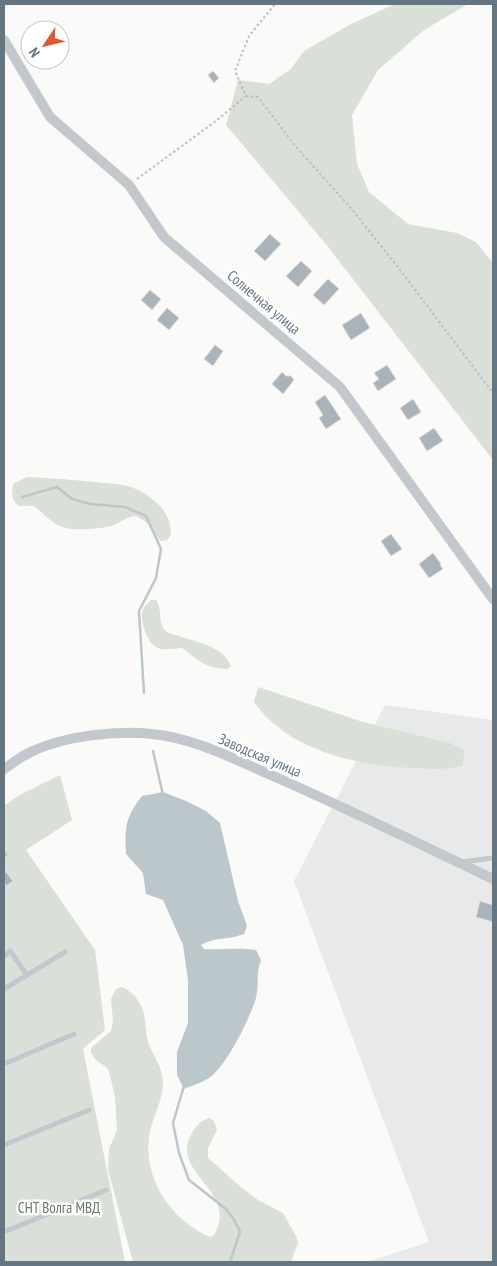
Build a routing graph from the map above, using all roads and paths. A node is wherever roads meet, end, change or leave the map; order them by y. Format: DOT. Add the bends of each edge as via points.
graph roads {
  1 [pos="275,4"];
  2 [pos="4,40"];
  3 [pos="246,96"];
  4 [pos="129,185"];
  5 [pos="493,392"];
  6 [pos="493,599"];
  7 [pos="4,769"];
  8 [pos="493,858"];
  9 [pos="459,862"];
  10 [pos="493,878"];
  11 [pos="66,952"];
  12 [pos="4,956"];
  13 [pos="27,975"];
  14 [pos="4,989"];
  15 [pos="74,1034"];
  16 [pos="4,1064"];
  17 [pos="89,1110"];
  18 [pos="4,1145"];
  19 [pos="106,1190"];
  20 [pos="4,1232"];
  1 -- 3 [label="path" via="249,36 235,71"];
  2 -- 4 [label="street, Солнечная улица" via="50,117"];
  3 -- 4 [label="path"];
  3 -- 5 [label="path" via="258,97 296,147 350,207"];
  4 -- 6 [label="street, Солнечная улица" via="164,237 340,387"];
  7 -- 9 [label="street, Заводская улица" via="32,751 53,744 107,734 153,734 234,759"];
  8 -- 9 [label="lane"];
  9 -- 10 [label="street, Заводская улица"];
  11 -- 13 [label="lane"];
  12 -- 13 [label="lane" via="10,951"];
  13 -- 14 [label="lane"];
  15 -- 16 [label="lane"];
  17 -- 18 [label="lane"];
  19 -- 20 [label="lane"];
}
